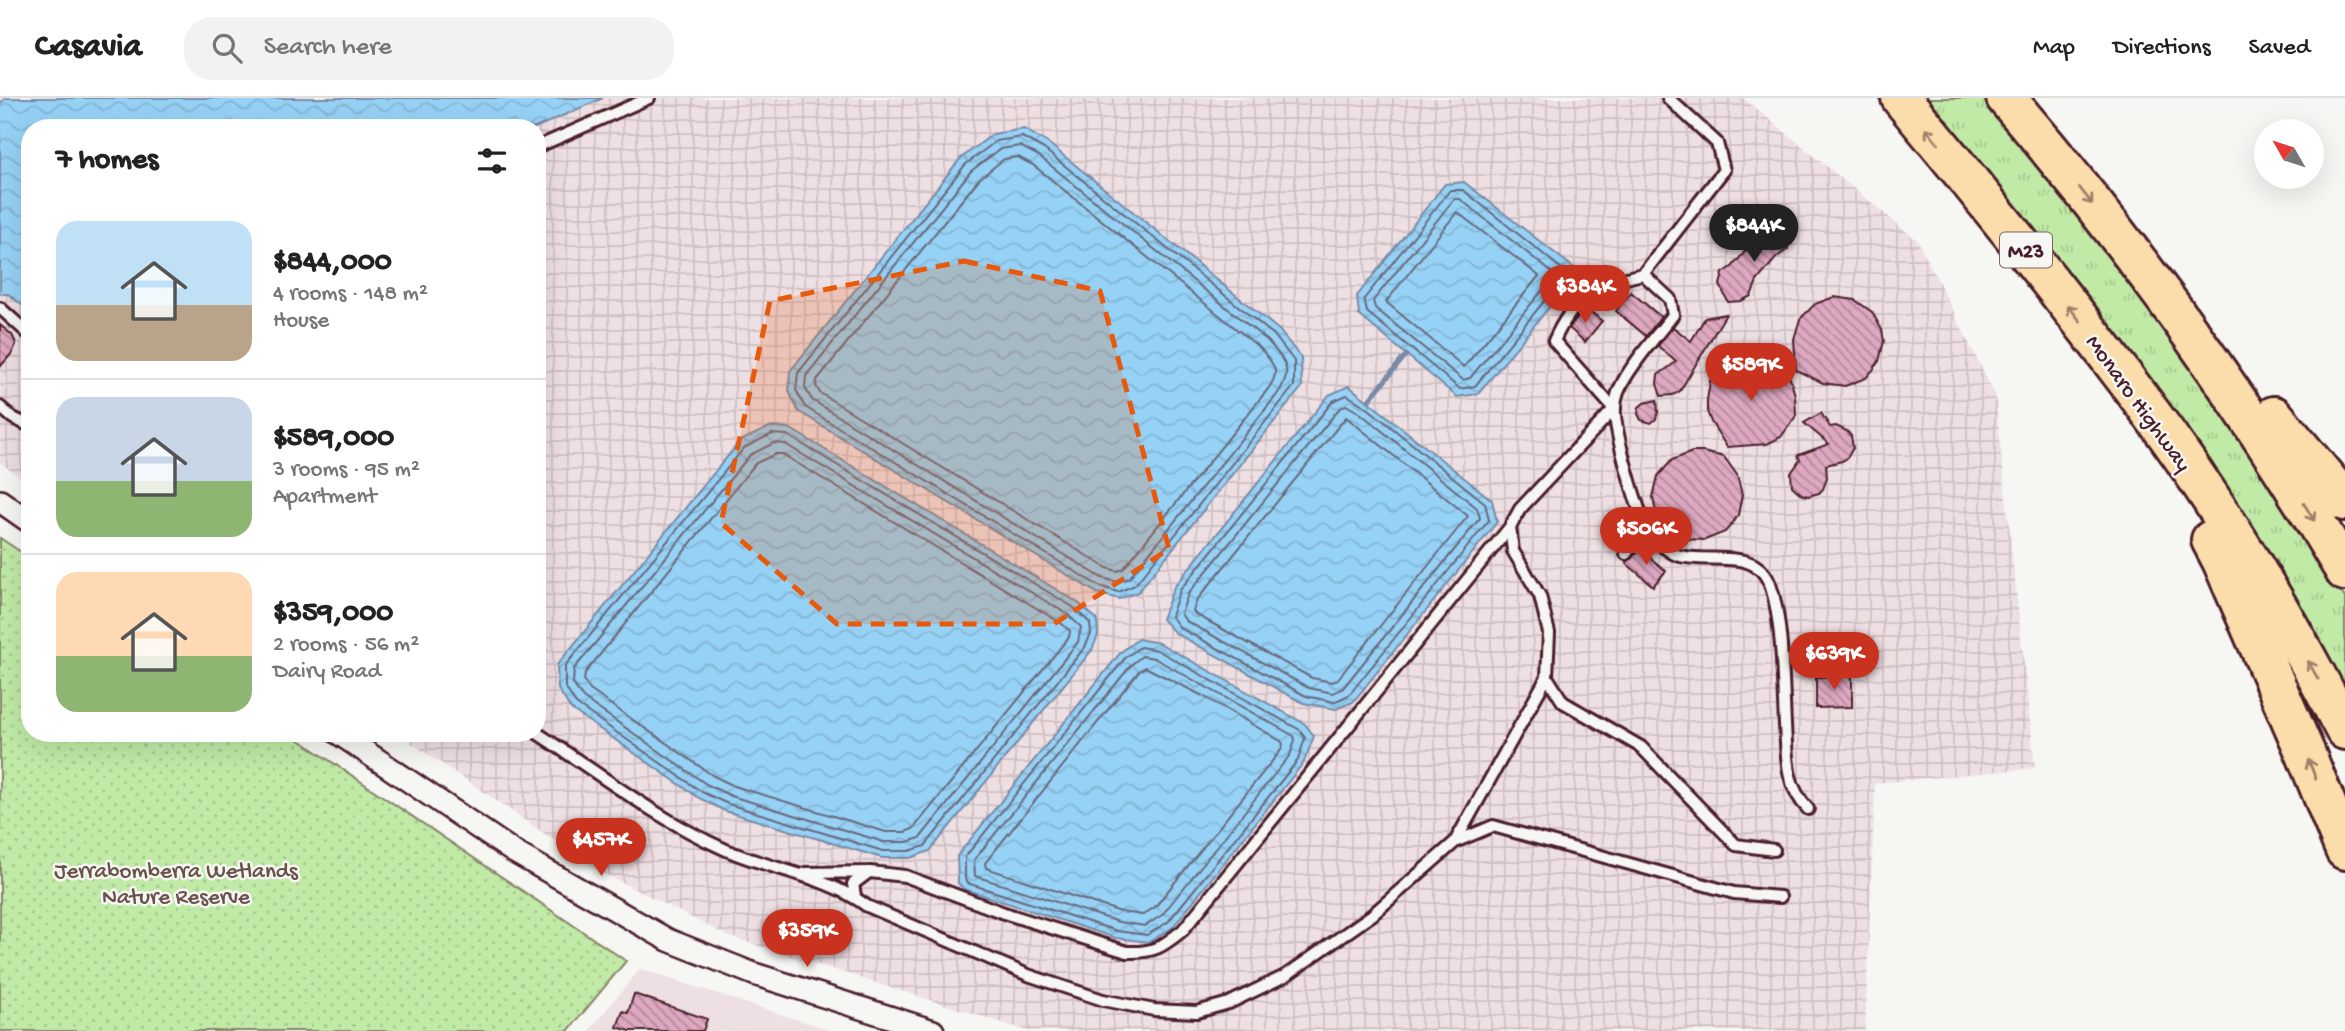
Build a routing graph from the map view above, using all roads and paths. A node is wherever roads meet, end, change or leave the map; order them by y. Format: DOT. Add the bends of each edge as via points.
graph roads {
  1 [pos="649,98"];
  2 [pos="1668,98"];
  3 [pos="1901,98"];
  4 [pos="2006,98"];
  5 [pos="546,143"];
  6 [pos="1643,274"];
  7 [pos="0,308"];
  8 [pos="21,327"];
  9 [pos="2221,374"];
  10 [pos="2146,406"];
  11 [pos="0,407"];
  12 [pos="1614,409"];
  13 [pos="21,422"];
  14 [pos="0,501"];
  15 [pos="2345,501"];
  16 [pos="21,516"];
  17 [pos="1510,527"];
  18 [pos="1649,531"];
  19 [pos="1626,554"];
  20 [pos="2345,571"];
  21 [pos="1547,677"];
  22 [pos="2345,730"];
  23 [pos="546,739"];
  24 [pos="351,742"];
  25 [pos="1808,809"];
  26 [pos="1455,842"];
  27 [pos="1774,850"];
  28 [pos="2345,850"];
  29 [pos="870,872"];
  30 [pos="797,873"];
  31 [pos="855,896"];
  32 [pos="1780,897"];
  33 [pos="933,1031"];
  1 -- 5 [label="lane"];
  2 -- 6 [label="lane" via="1717,143 1724,170"];
  10 -- 3 [label="highway, Monaro Highway / M23, one-way" via="2001,218"];
  4 -- 9 [label="highway, one-way" via="2134,256"];
  6 -- 12 [label="lane" via="1670,299 1673,314 1620,387"];
  6 -- 12 [label="lane" via="1623,278 1584,297 1563,320 1554,341"];
  7 -- 8 [label="lane"];
  9 -- 15 [label="highway" via="2253,390"];
  9 -- 20 [label="highway, one-way"];
  22 -- 10 [label="highway, Monaro Highway / M23, one-way" via="2242,548"];
  28 -- 10 [label="highway, one-way" via="2222,561 2146,434"];
  11 -- 13 [label="lane"];
  12 -- 17 [label="lane" via="1520,509"];
  12 -- 18 [label="lane" via="1639,512"];
  14 -- 16 [label="street"];
  17 -- 21 [label="lane" via="1513,551 1540,596 1549,633"];
  17 -- 29 [label="lane" via="1183,930 1163,946 1127,952 905,876"];
  18 -- 19 [label="lane"];
  18 -- 25 [label="lane" via="1676,555 1744,560 1768,579 1778,629 1787,770 1799,800"];
  21 -- 26 [label="lane"];
  21 -- 27 [label="lane" via="1563,702 1641,747 1736,845"];
  23 -- 30 [label="lane" via="699,838"];
  24 -- 33 [label="street" via="514,852 668,940 754,974"];
  26 -- 31 [label="lane" via="1372,915 1285,976 1229,1003 1197,1012 1103,1000 1028,975 867,906"];
  26 -- 32 [label="lane" via="1493,826 1734,893"];
  29 -- 30 [label="lane"];
  29 -- 31 [label="lane" via="853,884"];
  30 -- 31 [label="lane"];
}
